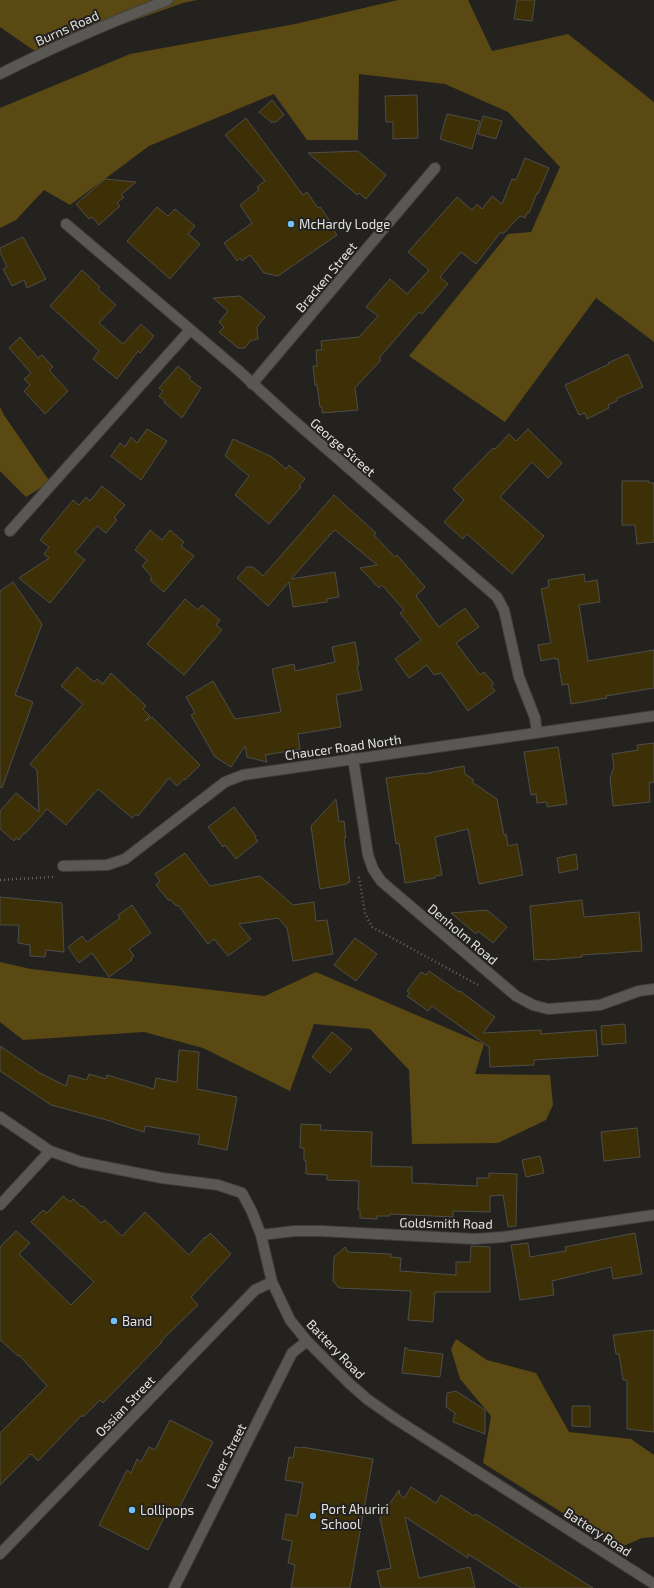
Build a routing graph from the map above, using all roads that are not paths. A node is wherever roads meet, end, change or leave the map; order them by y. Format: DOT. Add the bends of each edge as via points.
graph roads {
  1 [pos="168,0"];
  2 [pos="0,74"];
  3 [pos="435,168"];
  4 [pos="66,224"];
  5 [pos="190,330"];
  6 [pos="252,384"];
  7 [pos="10,531"];
  8 [pos="654,716"];
  9 [pos="538,732"];
  10 [pos="353,758"];
  11 [pos="63,866"];
  12 [pos="654,989"];
  13 [pos="0,1117"];
  14 [pos="50,1151"];
  15 [pos="0,1205"];
  16 [pos="654,1215"];
  17 [pos="261,1235"];
  18 [pos="272,1282"];
  19 [pos="307,1341"];
  20 [pos="0,1554"];
  21 [pos="654,1584"];
  22 [pos="174,1588"];
  1 -- 2 [label="street, Burns Road" via="114,21"];
  3 -- 6 [label="street, Bracken Street"];
  4 -- 5 [label="street, George Street"];
  5 -- 6 [label="street, George Street"];
  5 -- 7 [label="street"];
  6 -- 9 [label="street, George Street" via="497,597 504,610 519,677"];
  8 -- 9 [label="street, Chaucer Road North"];
  9 -- 10 [label="street, Chaucer Road North"];
  10 -- 11 [label="street, Chaucer Road North" via="243,775 225,782 125,860 107,865"];
  10 -- 12 [label="street, Denholm Road" via="368,855 381,881 516,996 548,1009 600,1005 639,991"];
  13 -- 14 [label="street, Battery Road"];
  14 -- 15 [label="street"];
  14 -- 17 [label="street, Battery Road" via="81,1162 162,1178 218,1185 242,1193"];
  16 -- 17 [label="street, Goldsmith Road" via="475,1239 321,1231"];
  17 -- 18 [label="street, Battery Road"];
  18 -- 19 [label="street, Battery Road" via="290,1320"];
  18 -- 20 [label="street, Ossian Street" via="255,1290"];
  19 -- 21 [label="street, Battery Road" via="373,1404"];
  19 -- 22 [label="street, Lever Street" via="292,1353"];
}
